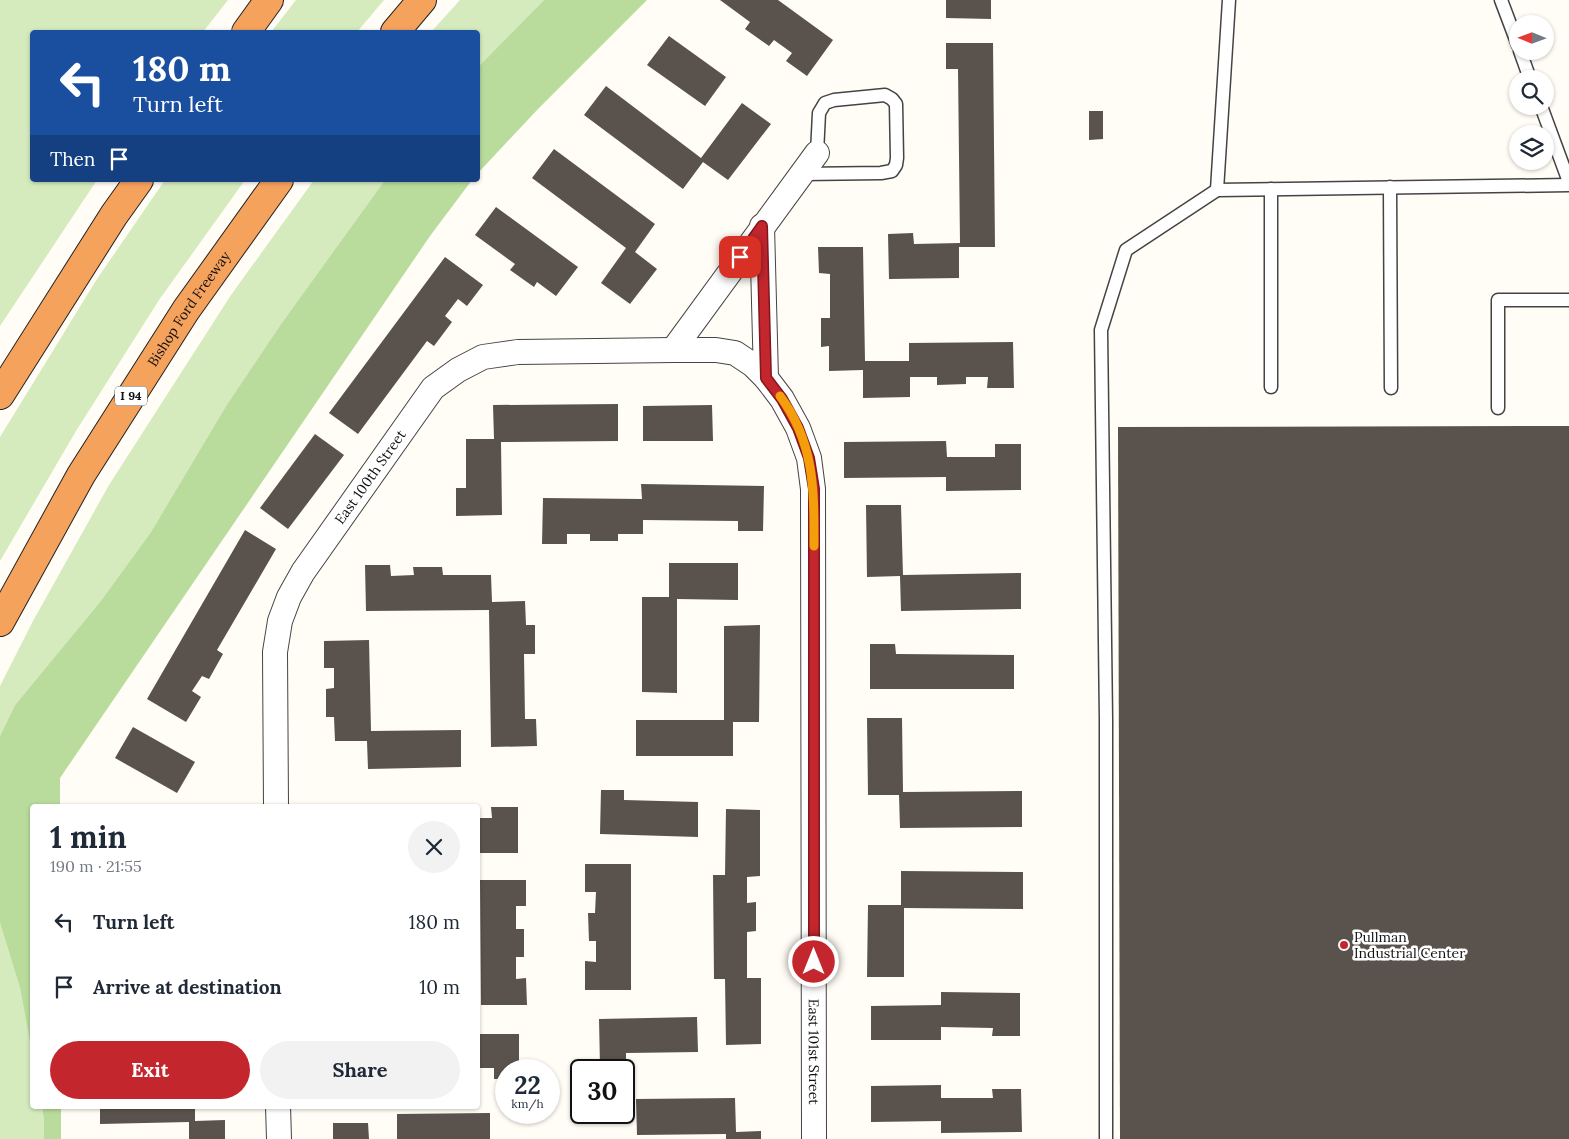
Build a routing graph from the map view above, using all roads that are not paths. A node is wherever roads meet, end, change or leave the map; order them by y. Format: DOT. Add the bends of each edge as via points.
graph roads {
  1 [pos="269,0"];
  2 [pos="422,0"];
  3 [pos="1229,0"];
  4 [pos="1501,0"];
  5 [pos="1509,21"];
  6 [pos="247,30"];
  7 [pos="397,30"];
  8 [pos="1544,115"];
  9 [pos="817,153"];
  10 [pos="801,174"];
  11 [pos="139,182"];
  12 [pos="278,182"];
  13 [pos="1569,183"];
  14 [pos="1390,187"];
  15 [pos="1271,189"];
  16 [pos="1217,190"];
  17 [pos="762,226"];
  18 [pos="1569,300"];
  19 [pos="673,350"];
  20 [pos="766,378"];
  21 [pos="1271,387"];
  22 [pos="1391,388"];
  23 [pos="0,395"];
  24 [pos="1498,408"];
  25 [pos="0,622"];
  26 [pos="276,804"];
  27 [pos="278,1109"];
  28 [pos="279,1139"];
  29 [pos="814,1139"];
  30 [pos="1106,1139"];
  1 -- 6 [label="highway"];
  2 -- 7 [label="highway"];
  3 -- 16 [label="lane"];
  4 -- 5 [label="lane"];
  8 -- 13 [label="lane"];
  9 -- 10 [label="street"];
  9 -- 10 [label="lane" via="819,113 825,103 885,95 896,104 897,158 892,171"];
  10 -- 17 [label="street"];
  11 -- 23 [label="highway"];
  12 -- 25 [label="highway, Bishop Ford Freeway / I 94" via="186,310 81,475"];
  13 -- 14 [label="lane"];
  14 -- 15 [label="lane"];
  14 -- 22 [label="lane"];
  15 -- 16 [label="lane"];
  15 -- 21 [label="lane"];
  16 -- 30 [label="lane" via="1126,250 1101,330 1106,718"];
  17 -- 19 [label="street"];
  17 -- 20 [label="street"];
  18 -- 24 [label="lane" via="1498,300"];
  19 -- 20 [label="street, East 101st Street" via="735,353"];
  19 -- 26 [label="street, East 100th Street" via="518,352 483,357 433,388 303,572 286,605 275,652"];
  20 -- 29 [label="street, East 101st Street" via="798,428 809,458 814,489"];
  27 -- 28 [label="street"];
}
